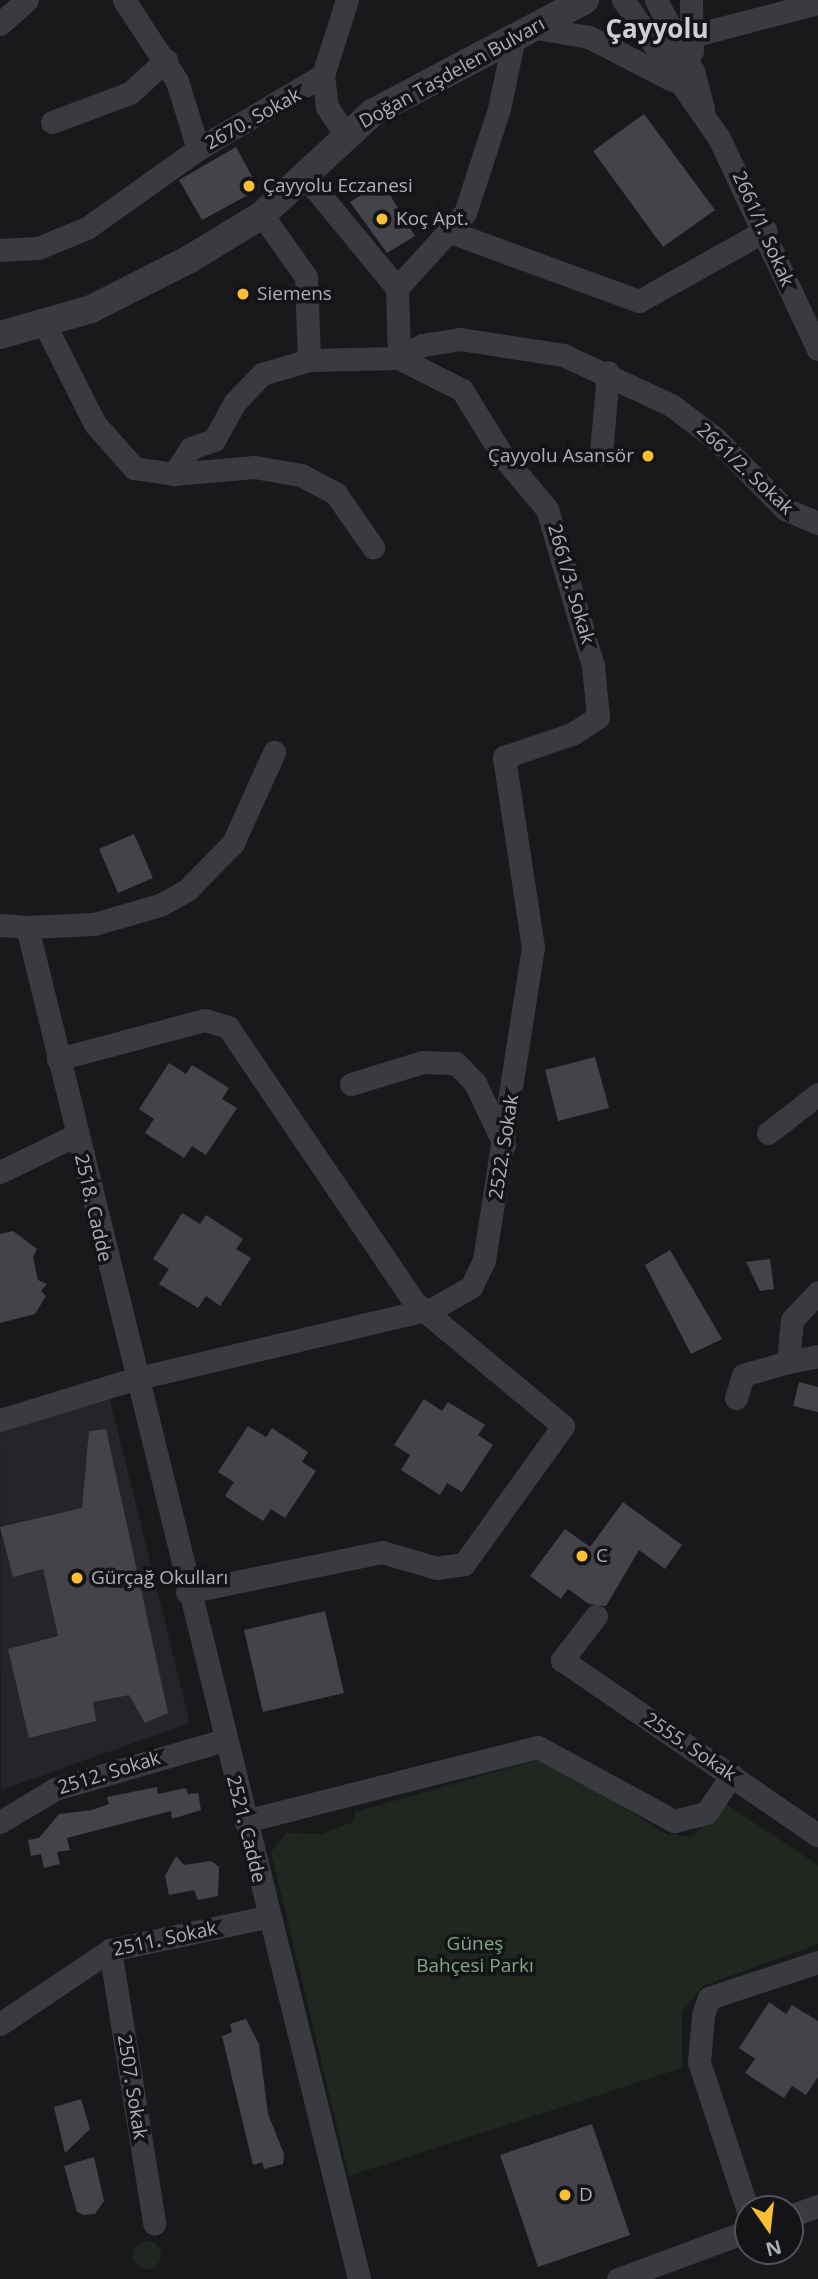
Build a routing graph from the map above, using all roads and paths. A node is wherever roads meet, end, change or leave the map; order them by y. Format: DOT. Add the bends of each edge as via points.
graph roads {
  1 [pos="124,0"];
  2 [pos="347,0"];
  3 [pos="585,0"];
  4 [pos="623,0"];
  5 [pos="656,0"];
  6 [pos="691,0"];
  7 [pos="818,3"];
  8 [pos="525,35"];
  9 [pos="691,36"];
  10 [pos="166,60"];
  11 [pos="323,75"];
  12 [pos="684,76"];
  13 [pos="52,122"];
  14 [pos="345,134"];
  15 [pos="198,149"];
  16 [pos="304,175"];
  17 [pos="262,215"];
  18 [pos="766,230"];
  19 [pos="453,233"];
  20 [pos="0,250"];
  21 [pos="397,288"];
  22 [pos="45,325"];
  23 [pos="0,335"];
  24 [pos="818,349"];
  25 [pos="399,358"];
  26 [pos="309,360"];
  27 [pos="607,372"];
  28 [pos="601,454"];
  29 [pos="174,474"];
  30 [pos="818,523"];
  31 [pos="373,547"];
  32 [pos="598,717"];
  33 [pos="274,752"];
  34 [pos="0,925"];
  35 [pos="27,927"];
  36 [pos="58,1059"];
  37 [pos="351,1084"];
  38 [pos="818,1094"];
  39 [pos="768,1133"];
  40 [pos="76,1135"];
  41 [pos="504,1144"];
  42 [pos="0,1172"];
  43 [pos="818,1292"];
  44 [pos="422,1311"];
  45 [pos="818,1356"];
  46 [pos="788,1362"];
  47 [pos="134,1379"];
  48 [pos="736,1398"];
  49 [pos="0,1420"];
  50 [pos="187,1592"];
  51 [pos="596,1616"];
  52 [pos="225,1740"];
  53 [pos="732,1775"];
  54 [pos="245,1821"];
  55 [pos="0,1822"];
  56 [pos="818,1835"];
  57 [pos="267,1917"];
  58 [pos="110,1950"];
  59 [pos="818,1962"];
  60 [pos="0,2024"];
  61 [pos="743,2195"];
  62 [pos="154,2223"];
  63 [pos="734,2236"];
  64 [pos="359,2279"];
  65 [pos="618,2279"];
  1 -- 10 [label="street, 2670. Sokak"];
  2 -- 11 [label="street"];
  3 -- 8 [label="street, Doğan Taşdelen Bulvarı"];
  4 -- 12 [label="street, 2661/1. Sokak"];
  5 -- 12 [label="street, 2661/1. Sokak"];
  6 -- 9 [label="street"];
  7 -- 9 [label="street"];
  8 -- 12 [label="street, 2661/1. Sokak" via="589,37"];
  8 -- 14 [label="street, Doğan Taşdelen Bulvarı" via="393,101"];
  8 -- 19 [label="street" via="466,213"];
  9 -- 12 [label="street"];
  10 -- 13 [label="street" via="130,93"];
  10 -- 15 [label="street, 2670. Sokak"];
  11 -- 14 [label="street, 2670. Sokak" via="327,107"];
  11 -- 15 [label="street, 2670. Sokak"];
  12 -- 18 [label="street, 2661/1. Sokak"];
  14 -- 16 [label="street, Doğan Taşdelen Bulvarı"];
  15 -- 20 [label="street" via="88,229 38,248"];
  16 -- 17 [label="street, Doğan Taşdelen Bulvarı"];
  16 -- 21 [label="street"];
  17 -- 22 [label="street, Doğan Taşdelen Bulvarı" via="139,286"];
  17 -- 26 [label="street" via="306,277"];
  18 -- 19 [label="street" via="639,301 504,246"];
  18 -- 24 [label="street, 2661/1. Sokak"];
  19 -- 21 [label="street"];
  21 -- 25 [label="street"];
  22 -- 23 [label="street, Doğan Taşdelen Bulvarı"];
  22 -- 29 [label="street" via="84,406 118,456 134,468"];
  25 -- 26 [label="street"];
  25 -- 27 [label="street, 2661/2. Sokak" via="439,341 486,340 538,348"];
  25 -- 32 [label="street, 2661/3. Sokak" via="463,390 504,458 551,516 590,651"];
  26 -- 29 [label="street" via="262,374 235,402 214,440 191,448"];
  27 -- 28 [label="street"];
  27 -- 30 [label="street, 2661/2. Sokak" via="696,422 773,499 798,518"];
  29 -- 31 [label="street" via="232,467 301,475 336,494"];
  32 -- 41 [label="street, 2522. Sokak" via="572,734 504,757 533,947"];
  33 -- 35 [label="street" via="233,843 187,890 160,905 94,924"];
  34 -- 35 [label="street"];
  35 -- 36 [label="street, 2518. Cadde"];
  36 -- 40 [label="street, 2518. Cadde"];
  36 -- 44 [label="street" via="205,1020 228,1027"];
  37 -- 41 [label="street" via="423,1062 456,1063 475,1083"];
  38 -- 39 [label="street"];
  40 -- 42 [label="street"];
  40 -- 47 [label="street, 2518. Cadde"];
  41 -- 44 [label="street, 2522. Sokak" via="479,1275 461,1296"];
  43 -- 46 [label="street" via="792,1320"];
  44 -- 47 [label="street, 2522. Sokak"];
  44 -- 50 [label="street" via="563,1426 475,1556 458,1566 431,1567 382,1552"];
  45 -- 46 [label="street"];
  46 -- 48 [label="street" via="743,1375"];
  47 -- 49 [label="street"];
  47 -- 50 [label="street, 2521. Cadde"];
  50 -- 52 [label="street, 2521. Cadde"];
  51 -- 53 [label="street, 2555. Sokak" via="562,1660"];
  52 -- 54 [label="street, 2521. Cadde"];
  52 -- 55 [label="street, 2512. Sokak" via="55,1788"];
  53 -- 54 [label="street" via="706,1813 674,1821 538,1747"];
  53 -- 56 [label="street, 2555. Sokak"];
  54 -- 57 [label="street, 2521. Cadde"];
  57 -- 58 [label="street, 2511. Sokak"];
  57 -- 64 [label="street, 2521. Cadde"];
  58 -- 60 [label="street, 2511. Sokak"];
  58 -- 62 [label="street, 2507. Sokak"];
  59 -- 61 [label="street" via="709,1998 699,2062"];
  63 -- 65 [label="street"];
}
